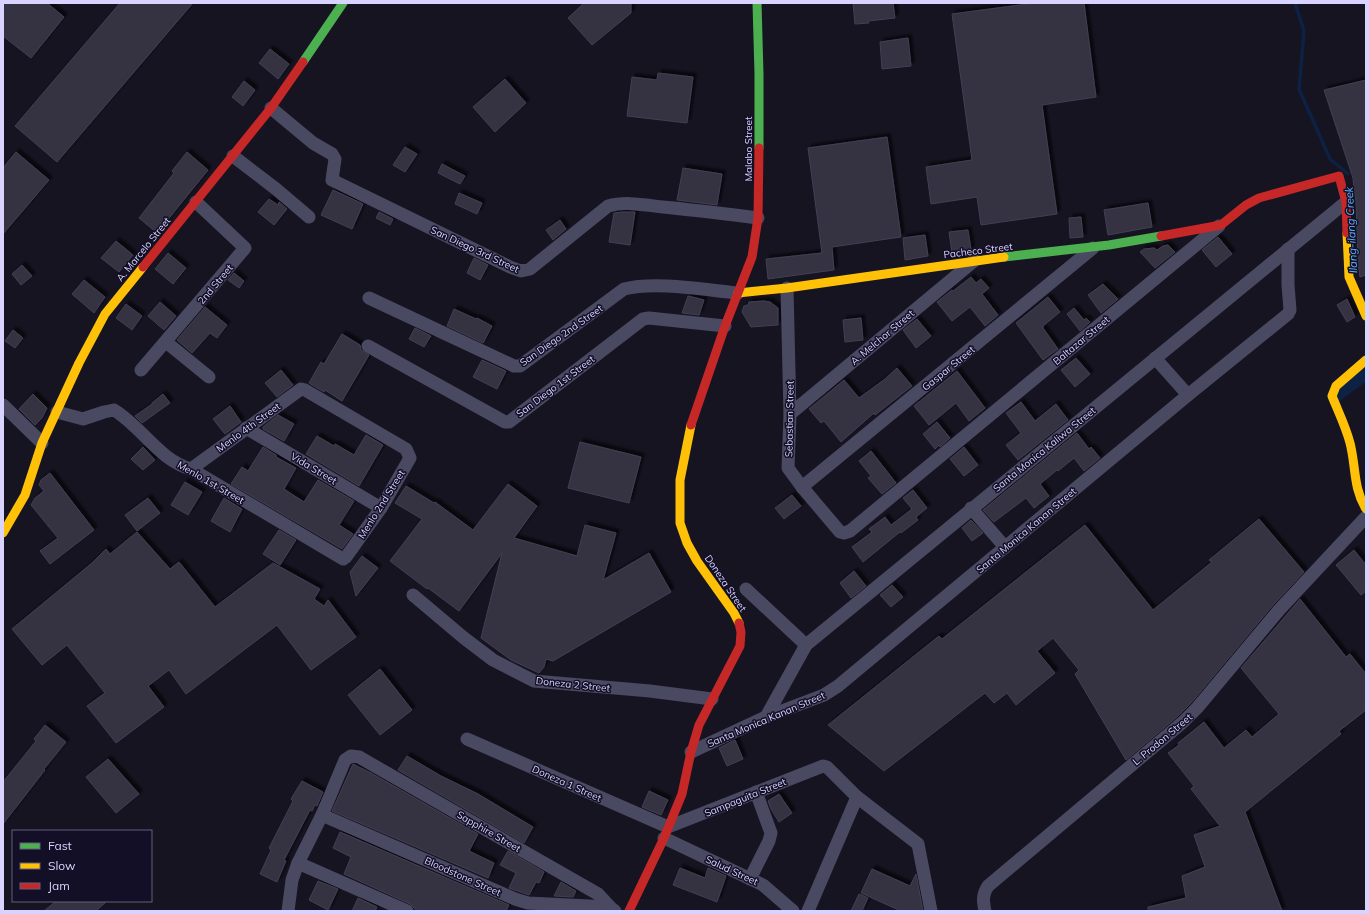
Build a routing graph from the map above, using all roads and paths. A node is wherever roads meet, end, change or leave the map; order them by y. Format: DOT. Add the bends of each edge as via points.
graph roads {
  1 [pos="343,3"];
  2 [pos="757,3"];
  3 [pos="271,108"];
  4 [pos="233,156"];
  5 [pos="196,202"];
  6 [pos="1346,202"];
  7 [pos="309,217"];
  8 [pos="758,218"];
  9 [pos="1221,225"];
  10 [pos="1093,248"];
  11 [pos="1288,249"];
  12 [pos="975,260"];
  13 [pos="788,288"];
  14 [pos="738,293"];
  15 [pos="369,298"];
  16 [pos="1366,316"];
  17 [pos="725,326"];
  18 [pos="166,342"];
  19 [pos="368,346"];
  20 [pos="1155,358"];
  21 [pos="1366,360"];
  22 [pos="141,370"];
  23 [pos="209,377"];
  24 [pos="1188,395"];
  25 [pos="3,404"];
  26 [pos="57,412"];
  27 [pos="790,414"];
  28 [pos="246,428"];
  29 [pos="42,444"];
  30 [pos="406,449"];
  31 [pos="191,469"];
  32 [pos="802,488"];
  33 [pos="381,508"];
  34 [pos="971,508"];
  35 [pos="1366,509"];
  36 [pos="1366,517"];
  37 [pos="840,532"];
  38 [pos="3,533"];
  39 [pos="1005,547"];
  40 [pos="346,557"];
  41 [pos="746,589"];
  42 [pos="413,595"];
  43 [pos="806,645"];
  44 [pos="712,699"];
  45 [pos="766,717"];
  46 [pos="467,739"];
  47 [pos="691,752"];
  48 [pos="756,792"];
  49 [pos="857,797"];
  50 [pos="322,815"];
  51 [pos="666,832"];
  52 [pos="298,863"];
  53 [pos="750,879"];
  54 [pos="526,907"];
  55 [pos="613,909"];
  56 [pos="634,910"];
  57 [pos="288,911"];
  58 [pos="407,911"];
  59 [pos="794,911"];
  60 [pos="808,911"];
  61 [pos="931,911"];
  62 [pos="985,911"];
  1 -- 3 [label="street, A. Marcelo Street"];
  2 -- 8 [label="street, Malabo Street"];
  3 -- 4 [label="street, A. Marcelo Street"];
  3 -- 8 [label="street, San Diego 3rd Street" via="313,143 332,154 335,159 332,180 521,271 530,269 608,206 627,203"];
  4 -- 5 [label="street, A. Marcelo Street"];
  4 -- 7 [label="street"];
  5 -- 18 [label="street, 2nd Street" via="245,248"];
  5 -- 26 [label="street, A. Marcelo Street" via="105,314"];
  6 -- 9 [label="street, Baltazar Street" via="1339,176 1259,198"];
  6 -- 11 [label="street, Santa Monica Kaliwa Street"];
  6 -- 16 [label="street" via="1349,277"];
  8 -- 14 [label="street, Malabo Street" via="752,257"];
  9 -- 10 [label="street, Pacheco Street"];
  9 -- 37 [label="street, Baltazar Street" via="850,530"];
  10 -- 12 [label="street, Pacheco Street"];
  10 -- 32 [label="street, Gaspar Street"];
  11 -- 20 [label="street, Santa Monica Kaliwa Street"];
  11 -- 24 [label="street, Santa Monica Kanan Street" via="1288,314"];
  12 -- 13 [label="street, Pacheco Street"];
  12 -- 27 [label="street, A. Melchor Street"];
  13 -- 14 [label="street, Pacheco Street"];
  13 -- 27 [label="street, Sebastian Street"];
  14 -- 15 [label="street, San Diego 2nd Street" via="675,287 624,289 520,366 514,366"];
  14 -- 17 [label="street, Doneza Street"];
  17 -- 19 [label="street, San Diego 1st Street" via="643,319 509,422"];
  17 -- 44 [label="street, Doneza Street" via="689,430 680,480 682,529 702,568 737,619 741,633 740,646"];
  18 -- 22 [label="street, 2nd Street"];
  18 -- 23 [label="street"];
  20 -- 24 [label="street"];
  20 -- 34 [label="street, Santa Monica Kaliwa Street"];
  21 -- 35 [label="street" via="1336,386 1332,396 1350,444 1357,493"];
  24 -- 39 [label="street, Santa Monica Kanan Street"];
  25 -- 29 [label="street"];
  26 -- 29 [label="street, A. Marcelo Street"];
  26 -- 31 [label="street, Menlo 1st Street" via="83,419 114,410 180,466"];
  27 -- 32 [label="street, Sebastian Street" via="788,468"];
  28 -- 30 [label="street, Menlo 4th Street" via="300,389"];
  28 -- 31 [label="street, Menlo 4th Street"];
  28 -- 33 [label="street, Vida Street"];
  29 -- 38 [label="street, A. Marcelo Street" via="25,495"];
  30 -- 33 [label="street, Menlo 2nd Street" via="410,458"];
  31 -- 40 [label="street, Menlo 1st Street" via="340,558"];
  32 -- 37 [label="street, Sebastian Street"];
  33 -- 40 [label="street, Menlo 2nd Street"];
  34 -- 39 [label="street"];
  34 -- 43 [label="street, Santa Monica Kaliwa Street"];
  36 -- 62 [label="street, L. Prodon Street" via="1279,610 1187,719 988,886 983,897"];
  39 -- 45 [label="street, Santa Monica Kanan Street" via="838,686 824,695"];
  41 -- 43 [label="street"];
  42 -- 44 [label="street, Doneza 2 Street" via="493,660 534,682 650,691"];
  43 -- 45 [label="street, Santa Monica Kaliwa Street"];
  44 -- 47 [label="street, Doneza Street" via="698,725"];
  45 -- 47 [label="street, Santa Monica Kanan Street"];
  46 -- 51 [label="street, Doneza 1 Street"];
  47 -- 51 [label="street, Doneza Street" via="682,794"];
  48 -- 49 [label="street, Sampaguita Street" via="823,766"];
  48 -- 51 [label="street, Sampaguita Street"];
  48 -- 53 [label="street" via="771,833"];
  49 -- 60 [label="street"];
  49 -- 61 [label="street" via="918,844"];
  50 -- 52 [label="street"];
  50 -- 54 [label="street, Bloodstone Street" via="515,899"];
  50 -- 55 [label="street, Sapphire Street" via="345,760 351,756 359,757 598,894"];
  51 -- 53 [label="street, Salud Street"];
  51 -- 56 [label="street, Doneza Street"];
  52 -- 57 [label="street" via="292,880"];
  52 -- 58 [label="street"];
  53 -- 59 [label="street, Salud Street" via="763,885"];
  54 -- 55 [label="street, Bloodstone Street"];
}
